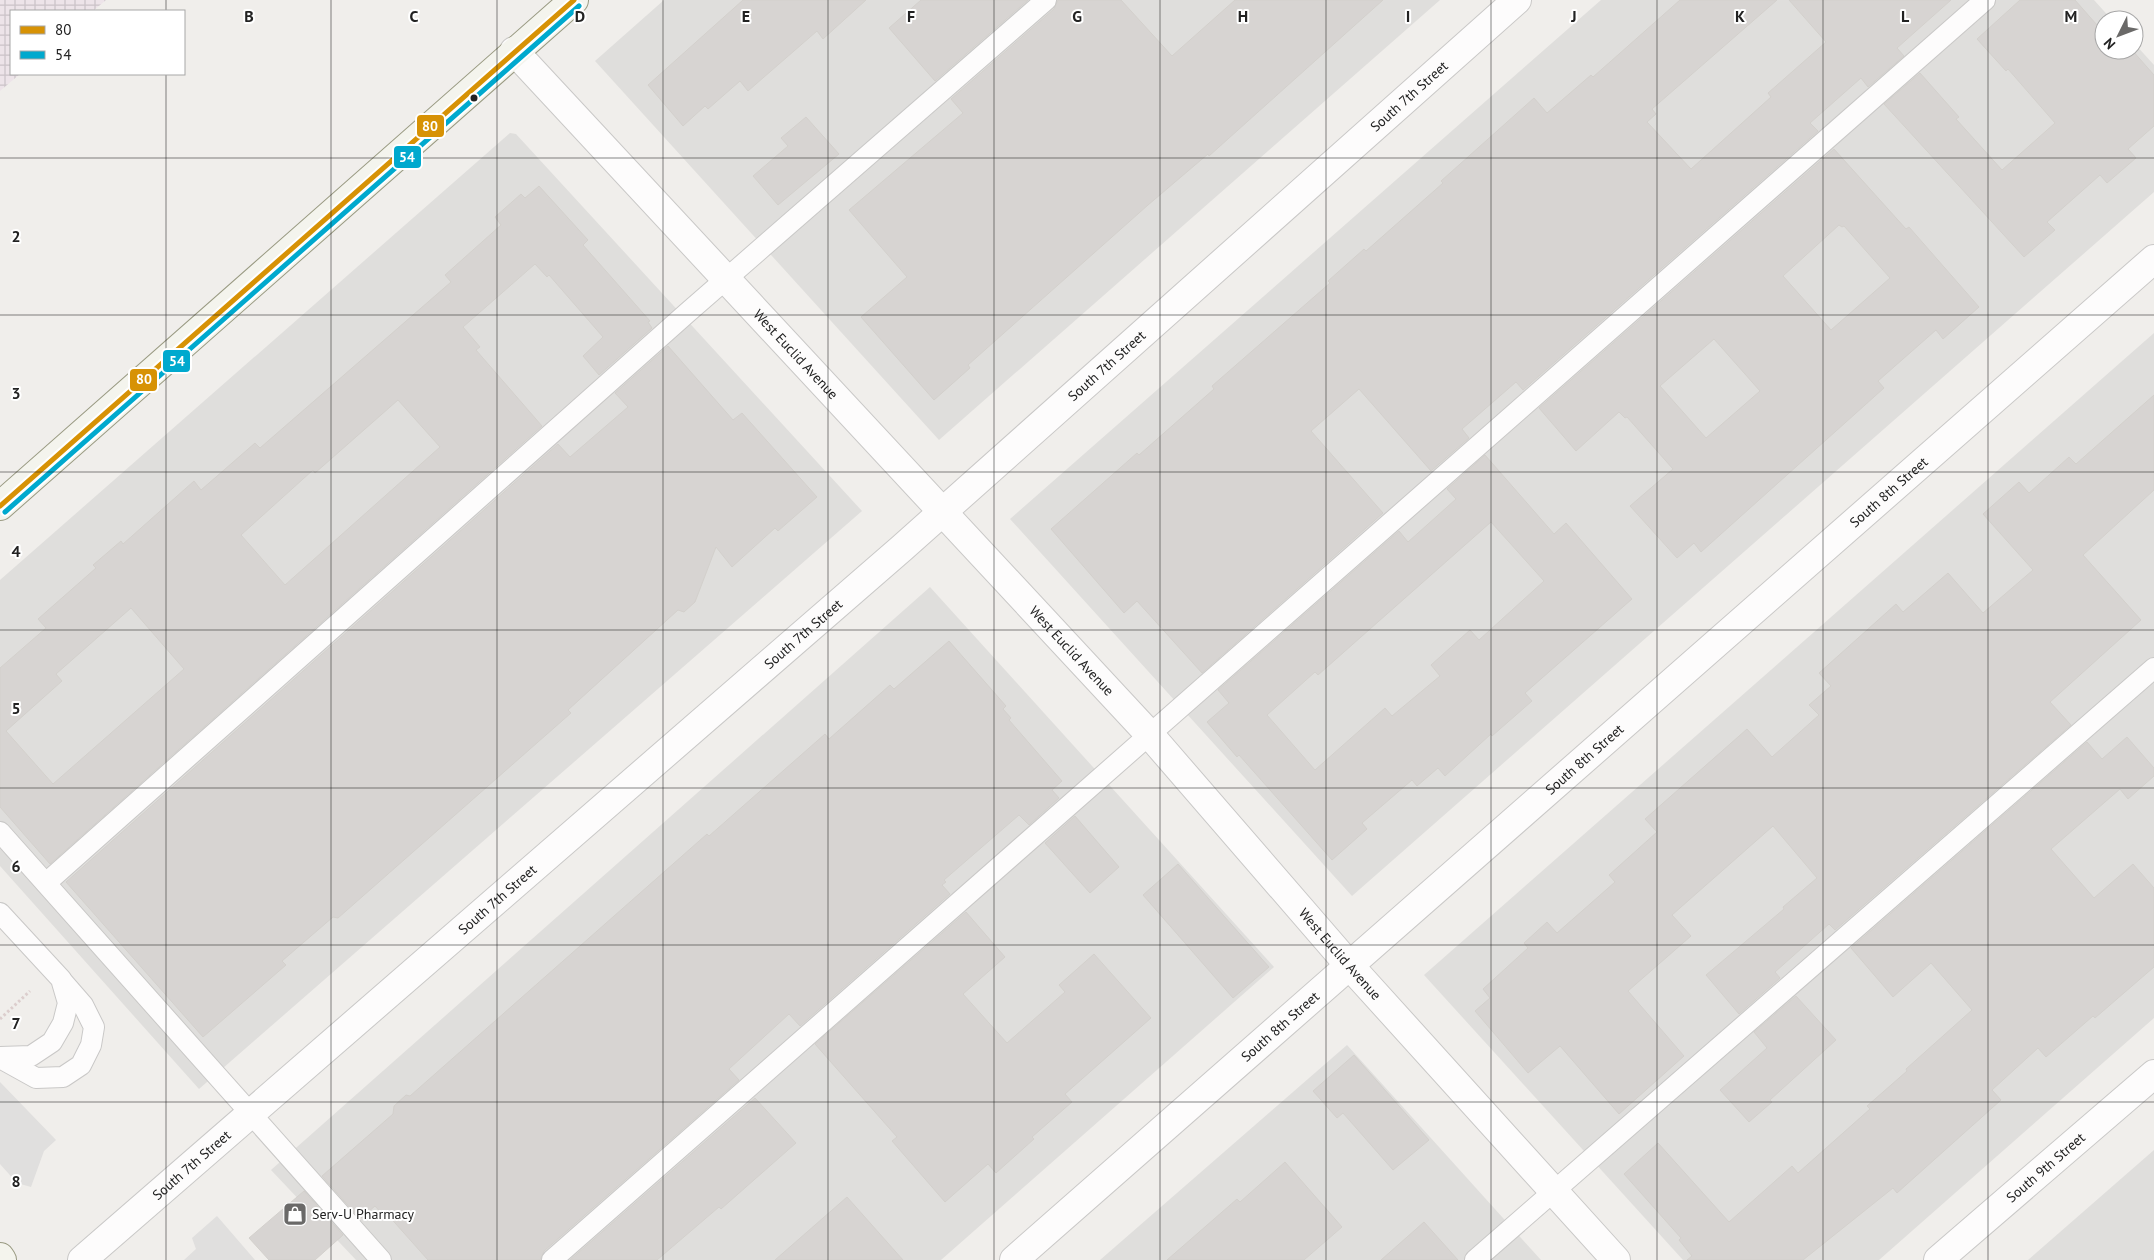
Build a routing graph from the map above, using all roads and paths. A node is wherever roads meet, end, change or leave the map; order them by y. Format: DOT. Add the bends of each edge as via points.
graph roads {
  1 [pos="574,0"];
  2 [pos="1046,0"];
  3 [pos="1517,0"];
  4 [pos="1985,0"];
  5 [pos="514,51"];
  6 [pos="2154,259"];
  7 [pos="727,278"];
  8 [pos="0,506"];
  9 [pos="943,511"];
  10 [pos="2154,668"];
  11 [pos="1150,735"];
  12 [pos="0,832"];
  13 [pos="46,883"];
  14 [pos="0,913"];
  15 [pos="1349,966"];
  16 [pos="57,975"];
  17 [pos="0,1019"];
  18 [pos="0,1057"];
  19 [pos="2154,1074"];
  20 [pos="250,1114"];
  21 [pos="1554,1190"];
  22 [pos="82,1260"];
  23 [pos="381,1260"];
  24 [pos="552,1260"];
  25 [pos="1014,1260"];
  26 [pos="1475,1260"];
  27 [pos="1616,1260"];
  28 [pos="1938,1260"];
  1 -- 5 [label="street"];
  2 -- 7 [label="lane"];
  3 -- 9 [label="street, South 7th Street"];
  4 -- 11 [label="lane"];
  5 -- 7 [label="street, West Euclid Avenue"];
  5 -- 8 [label="street"];
  6 -- 15 [label="street, South 8th Street"];
  7 -- 9 [label="street, West Euclid Avenue"];
  7 -- 13 [label="lane"];
  9 -- 11 [label="street, West Euclid Avenue"];
  9 -- 20 [label="street, South 7th Street"];
  10 -- 21 [label="lane"];
  11 -- 15 [label="street, West Euclid Avenue"];
  11 -- 24 [label="lane"];
  12 -- 13 [label="lane"];
  13 -- 20 [label="lane"];
  14 -- 16 [label="lane"];
  15 -- 21 [label="street, West Euclid Avenue"];
  15 -- 25 [label="street, South 8th Street"];
  16 -- 17 [label="path"];
  16 -- 18 [label="lane" via="68,1003 63,1023 52,1042 31,1056"];
  16 -- 18 [label="lane" via="83,1004 94,1027 91,1046 81,1065 63,1077 36,1078"];
  19 -- 28 [label="street, South 9th Street"];
  20 -- 22 [label="street, South 7th Street"];
  20 -- 23 [label="lane"];
  21 -- 26 [label="lane"];
  21 -- 27 [label="street, West Euclid Avenue"];
}
